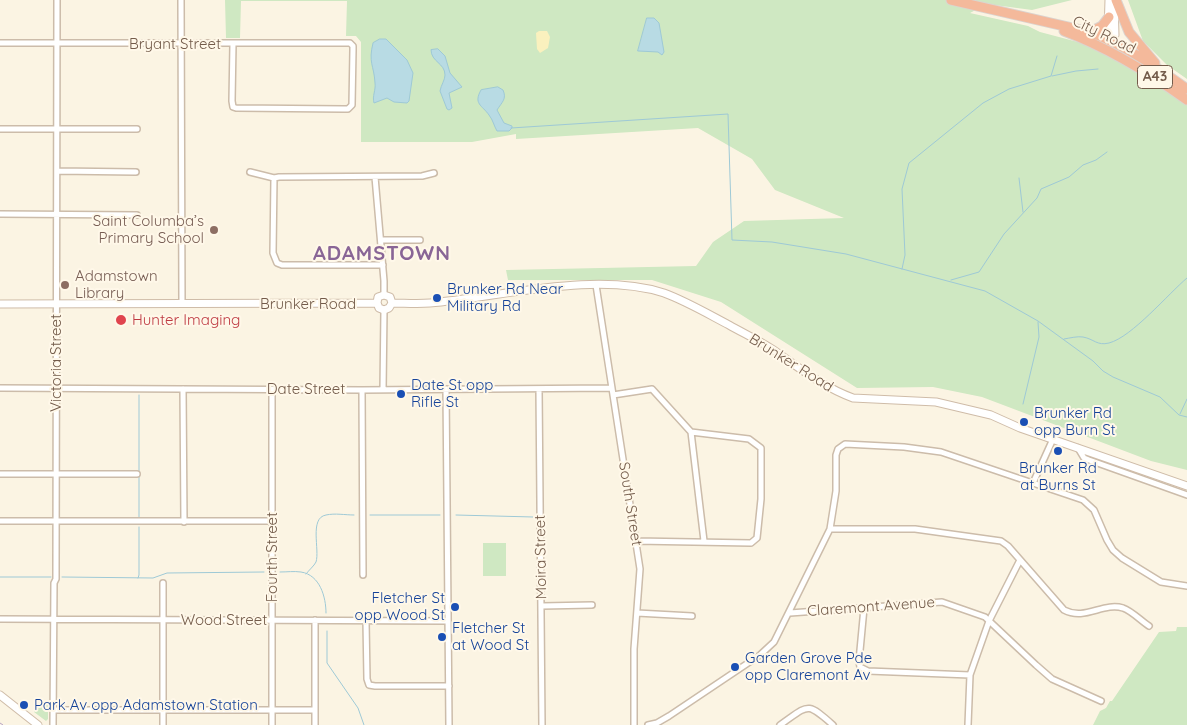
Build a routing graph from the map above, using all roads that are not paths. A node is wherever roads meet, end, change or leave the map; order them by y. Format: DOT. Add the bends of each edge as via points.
graph roads {
  1 [pos="57,0"];
  2 [pos="181,0"];
  3 [pos="951,0"];
  4 [pos="1109,0"];
  5 [pos="1116,0"];
  6 [pos="1109,17"];
  7 [pos="1088,36"];
  8 [pos="1111,40"];
  9 [pos="0,43"];
  10 [pos="57,43"];
  11 [pos="180,43"];
  12 [pos="233,44"];
  13 [pos="1121,57"];
  14 [pos="1162,71"];
  15 [pos="1187,89"];
  16 [pos="1187,100"];
  17 [pos="0,129"];
  18 [pos="56,129"];
  19 [pos="137,129"];
  20 [pos="57,171"];
  21 [pos="136,172"];
  22 [pos="250,172"];
  23 [pos="434,172"];
  24 [pos="375,177"];
  25 [pos="274,178"];
  26 [pos="0,214"];
  27 [pos="56,214"];
  28 [pos="137,215"];
  29 [pos="381,240"];
  30 [pos="420,240"];
  31 [pos="383,265"];
  32 [pos="596,285"];
  33 [pos="384,295"];
  34 [pos="57,303"];
  35 [pos="377,303"];
  36 [pos="392,303"];
  37 [pos="0,304"];
  38 [pos="182,304"];
  39 [pos="384,310"];
  40 [pos="0,388"];
  41 [pos="56,389"];
  42 [pos="183,389"];
  43 [pos="272,389"];
  44 [pos="446,389"];
  45 [pos="539,389"];
  46 [pos="362,390"];
  47 [pos="383,390"];
  48 [pos="613,392"];
  49 [pos="691,432"];
  50 [pos="1053,438"];
  51 [pos="1078,448"];
  52 [pos="0,474"];
  53 [pos="56,474"];
  54 [pos="137,474"];
  55 [pos="1033,483"];
  56 [pos="1187,486"];
  57 [pos="1187,495"];
  58 [pos="0,521"];
  59 [pos="56,521"];
  60 [pos="272,521"];
  61 [pos="184,522"];
  62 [pos="830,529"];
  63 [pos="636,541"];
  64 [pos="704,541"];
  65 [pos="1020,560"];
  66 [pos="362,575"];
  67 [pos="163,583"];
  68 [pos="1187,586"];
  69 [pos="592,605"];
  70 [pos="542,606"];
  71 [pos="864,608"];
  72 [pos="637,613"];
  73 [pos="790,613"];
  74 [pos="692,616"];
  75 [pos="0,619"];
  76 [pos="54,619"];
  77 [pos="163,620"];
  78 [pos="272,620"];
  79 [pos="315,620"];
  80 [pos="366,621"];
  81 [pos="448,621"];
  82 [pos="989,621"];
  83 [pos="1149,626"];
  84 [pos="970,676"];
  85 [pos="449,686"];
  86 [pos="0,695"];
  87 [pos="1101,701"];
  88 [pos="53,710"];
  89 [pos="163,710"];
  90 [pos="272,710"];
  91 [pos="315,710"];
  92 [pos="38,725"];
  93 [pos="53,725"];
  94 [pos="163,725"];
  95 [pos="272,725"];
  96 [pos="315,725"];
  97 [pos="449,725"];
  98 [pos="542,725"];
  99 [pos="634,725"];
  100 [pos="648,725"];
  101 [pos="780,725"];
  102 [pos="834,725"];
  103 [pos="968,725"];
  1 -- 10 [label="street, Victoria Street"];
  2 -- 11 [label="street"];
  3 -- 7 [label="highway, City Road / A43" via="1031,18"];
  4 -- 6 [label="main road"];
  5 -- 8 [label="main road" via="1115,35"];
  5 -- 14 [label="highway" via="1129,32"];
  6 -- 7 [label="highway"];
  6 -- 8 [label="main road"];
  7 -- 8 [label="highway, City Road / A43"];
  7 -- 13 [label="highway, City Road / A43"];
  8 -- 13 [label="highway"];
  8 -- 14 [label="highway, City Road / A43"];
  9 -- 10 [label="street, Bryant Street"];
  10 -- 11 [label="street, Bryant Street"];
  10 -- 18 [label="street, Victoria Street"];
  11 -- 12 [label="street, Bryant Street"];
  11 -- 38 [label="street"];
  12 -- 12 [label="street, Bryant Street" via="234,107 351,107 353,46 350,43"];
  13 -- 16 [label="highway, City Road / A43"];
  14 -- 15 [label="highway, City Road / A43"];
  17 -- 18 [label="street"];
  18 -- 19 [label="street"];
  18 -- 20 [label="street, Victoria Street"];
  20 -- 21 [label="street"];
  20 -- 27 [label="street, Victoria Street"];
  22 -- 25 [label="street"];
  23 -- 24 [label="street" via="422,176"];
  24 -- 25 [label="street"];
  24 -- 29 [label="street"];
  25 -- 31 [label="street" via="273,257 277,264"];
  26 -- 27 [label="street"];
  27 -- 28 [label="street"];
  27 -- 34 [label="street, Victoria Street"];
  29 -- 30 [label="street"];
  29 -- 31 [label="street"];
  31 -- 33 [label="street"];
  32 -- 36 [label="main road, Brunker Road" via="428,303"];
  32 -- 48 [label="street, South Street"];
  32 -- 50 [label="main road, Brunker Road" via="644,288 665,294 761,343 818,381 853,398 936,402 990,414"];
  33 -- 35 [label="main road" via="378,297"];
  33 -- 36 [label="main road" via="390,297"];
  34 -- 37 [label="main road, Brunker Road"];
  34 -- 38 [label="main road, Brunker Road"];
  34 -- 41 [label="street, Victoria Street"];
  35 -- 38 [label="main road, Brunker Road"];
  35 -- 39 [label="main road"];
  36 -- 39 [label="main road"];
  39 -- 47 [label="street"];
  40 -- 41 [label="street, Date Street"];
  41 -- 42 [label="street, Date Street"];
  41 -- 53 [label="street, Victoria Street"];
  42 -- 43 [label="street, Date Street"];
  42 -- 61 [label="street"];
  43 -- 46 [label="street, Date Street"];
  43 -- 60 [label="street, Fourth Street"];
  44 -- 45 [label="street, Date Street"];
  44 -- 47 [label="street, Date Street"];
  44 -- 81 [label="street"];
  45 -- 48 [label="street, Date Street"];
  45 -- 70 [label="street, Moira Street"];
  46 -- 47 [label="street, Date Street"];
  46 -- 66 [label="street"];
  48 -- 49 [label="street, Date Street" via="652,389"];
  48 -- 63 [label="street, South Street"];
  49 -- 64 [label="street"];
  49 -- 64 [label="street" via="749,439 760,448 761,499 757,538 751,542"];
  50 -- 51 [label="main road, Brunker Road"];
  50 -- 55 [label="street"];
  51 -- 56 [label="main road, Brunker Road"];
  51 -- 57 [label="street" via="1084,458"];
  52 -- 53 [label="street"];
  53 -- 54 [label="street"];
  53 -- 59 [label="street, Victoria Street"];
  55 -- 62 [label="street" via="941,452 845,444 836,455 836,491"];
  55 -- 68 [label="street" via="1083,500 1094,510 1107,540 1122,558 1162,582"];
  58 -- 59 [label="street"];
  59 -- 61 [label="street"];
  59 -- 76 [label="street, Victoria Street"];
  60 -- 61 [label="street"];
  60 -- 78 [label="street, Fourth Street"];
  62 -- 65 [label="street" via="915,530 1002,541"];
  62 -- 73 [label="street"];
  63 -- 64 [label="street"];
  63 -- 72 [label="street, South Street" via="640,569"];
  65 -- 82 [label="street"];
  65 -- 83 [label="street" via="1064,610 1072,614 1124,608"];
  67 -- 77 [label="street"];
  69 -- 70 [label="street"];
  70 -- 98 [label="street, Moira Street"];
  71 -- 73 [label="street, Claremont Avenue"];
  71 -- 82 [label="street, Claremont Avenue" via="942,602"];
  71 -- 84 [label="street" via="860,668"];
  72 -- 74 [label="street"];
  72 -- 99 [label="street, South Street"];
  73 -- 100 [label="street" via="774,642 760,655 669,716"];
  75 -- 76 [label="street, Wood Street"];
  76 -- 77 [label="street, Wood Street"];
  76 -- 88 [label="street, Victoria Street"];
  77 -- 78 [label="street, Wood Street"];
  77 -- 89 [label="street"];
  78 -- 79 [label="street, Wood Street"];
  78 -- 90 [label="street, Fourth Street"];
  79 -- 80 [label="street, Wood Street"];
  79 -- 91 [label="street"];
  80 -- 81 [label="street, Wood Street"];
  80 -- 85 [label="street" via="369,685"];
  81 -- 85 [label="street"];
  82 -- 84 [label="street"];
  82 -- 87 [label="street, Claremont Avenue" via="1052,678"];
  84 -- 103 [label="street"];
  85 -- 97 [label="street"];
  86 -- 92 [label="main road"];
  88 -- 89 [label="street"];
  88 -- 93 [label="street, Victoria Street"];
  89 -- 90 [label="street"];
  89 -- 94 [label="street"];
  90 -- 91 [label="street"];
  90 -- 95 [label="street, Fourth Street"];
  91 -- 96 [label="street"];
  101 -- 102 [label="street" via="809,708 816,709"];
}
